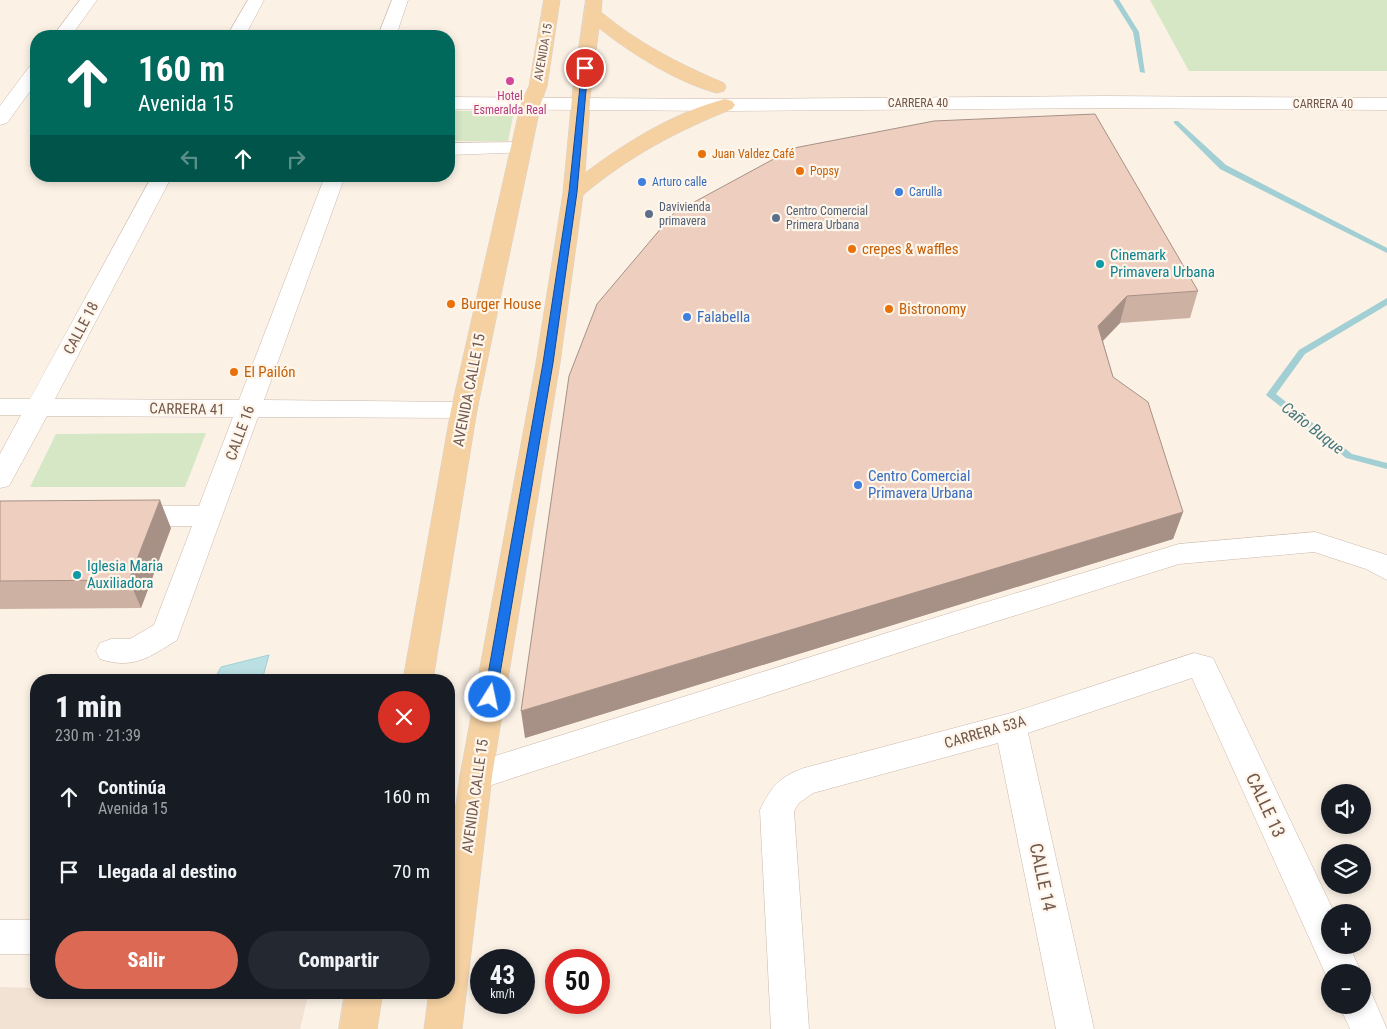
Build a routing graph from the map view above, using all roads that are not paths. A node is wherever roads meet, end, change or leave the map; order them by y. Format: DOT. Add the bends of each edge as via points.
graph roads {
  1 [pos="90,0"];
  2 [pos="256,0"];
  3 [pos="400,0"];
  4 [pos="552,0"];
  5 [pos="594,7"];
  6 [pos="67,30"];
  7 [pos="239,30"];
  8 [pos="389,30"];
  9 [pos="30,79"];
  10 [pos="30,82"];
  11 [pos="0,83"];
  12 [pos="717,86"];
  13 [pos="737,86"];
  14 [pos="796,86"];
  15 [pos="1387,88"];
  16 [pos="529,91"];
  17 [pos="581,95"];
  18 [pos="7,101"];
  19 [pos="30,101"];
  20 [pos="455,102"];
  21 [pos="1387,104"];
  22 [pos="725,105"];
  23 [pos="0,119"];
  24 [pos="522,148"];
  25 [pos="455,149"];
  26 [pos="159,182"];
  27 [pos="332,182"];
  28 [pos="573,192"];
  29 [pos="0,407"];
  30 [pos="38,408"];
  31 [pos="248,410"];
  32 [pos="464,410"];
  33 [pos="0,479"];
  34 [pos="100,516"];
  35 [pos="209,516"];
  36 [pos="1387,569"];
  37 [pos="111,651"];
  38 [pos="1202,667"];
  39 [pos="419,674"];
  40 [pos="1011,726"];
  41 [pos="476,776"];
  42 [pos="1321,925"];
  43 [pos="0,937"];
  44 [pos="30,937"];
  45 [pos="455,939"];
  46 [pos="363,999"];
  47 [pos="447,999"];
  48 [pos="1362,1014"];
  49 [pos="358,1029"];
  50 [pos="443,1029"];
  51 [pos="790,1029"];
  52 [pos="1075,1029"];
  53 [pos="1370,1029"];
  1 -- 6 [label="street"];
  2 -- 7 [label="street"];
  3 -- 8 [label="street"];
  4 -- 16 [label="main road, AVENIDA 15"];
  5 -- 12 [label="main road" via="631,44 656,59"];
  5 -- 17 [label="main road"];
  9 -- 11 [label="street"];
  10 -- 18 [label="street"];
  12 -- 13 [label="street, CARRERA 40"];
  12 -- 17 [label="street, CARRERA 40"];
  14 -- 15 [label="street, CARRERA 40"];
  16 -- 17 [label="street, CARRERA 40"];
  16 -- 20 [label="street, CARRERA 40"];
  16 -- 24 [label="main road, AVENIDA CALLE 15"];
  17 -- 22 [label="street, CARRERA 40"];
  17 -- 28 [label="main road"];
  18 -- 19 [label="street"];
  18 -- 23 [label="street"];
  21 -- 22 [label="street, CARRERA 40"];
  22 -- 28 [label="main road" via="682,121 642,142 605,165"];
  24 -- 25 [label="street"];
  24 -- 32 [label="main road, AVENIDA CALLE 15"];
  26 -- 30 [label="street, CALLE 18"];
  27 -- 31 [label="street, CALLE 16"];
  28 -- 41 [label="main road, AVENIDA CALLE 15" via="548,363"];
  29 -- 30 [label="street, CARRERA 41"];
  30 -- 31 [label="street, CARRERA 41"];
  30 -- 33 [label="street, CALLE 18"];
  31 -- 32 [label="street, CARRERA 41"];
  31 -- 35 [label="street, CALLE 16"];
  32 -- 39 [label="main road, AVENIDA CALLE 15"];
  34 -- 35 [label="street"];
  35 -- 37 [label="street, CALLE 16" via="166,632 134,651"];
  36 -- 41 [label="street" via="1376,562 1315,542 1179,554"];
  38 -- 40 [label="street, CARRERA 53A" via="1194,665"];
  38 -- 42 [label="street, CALLE 13"];
  40 -- 51 [label="street, CARRERA 53A" via="804,782 787,793 777,810"];
  40 -- 52 [label="street, CALLE 14"];
  41 -- 45 [label="main road, AVENIDA CALLE 15"];
  43 -- 44 [label="street"];
  46 -- 49 [label="main road"];
  47 -- 50 [label="main road"];
  48 -- 53 [label="street"];
}
